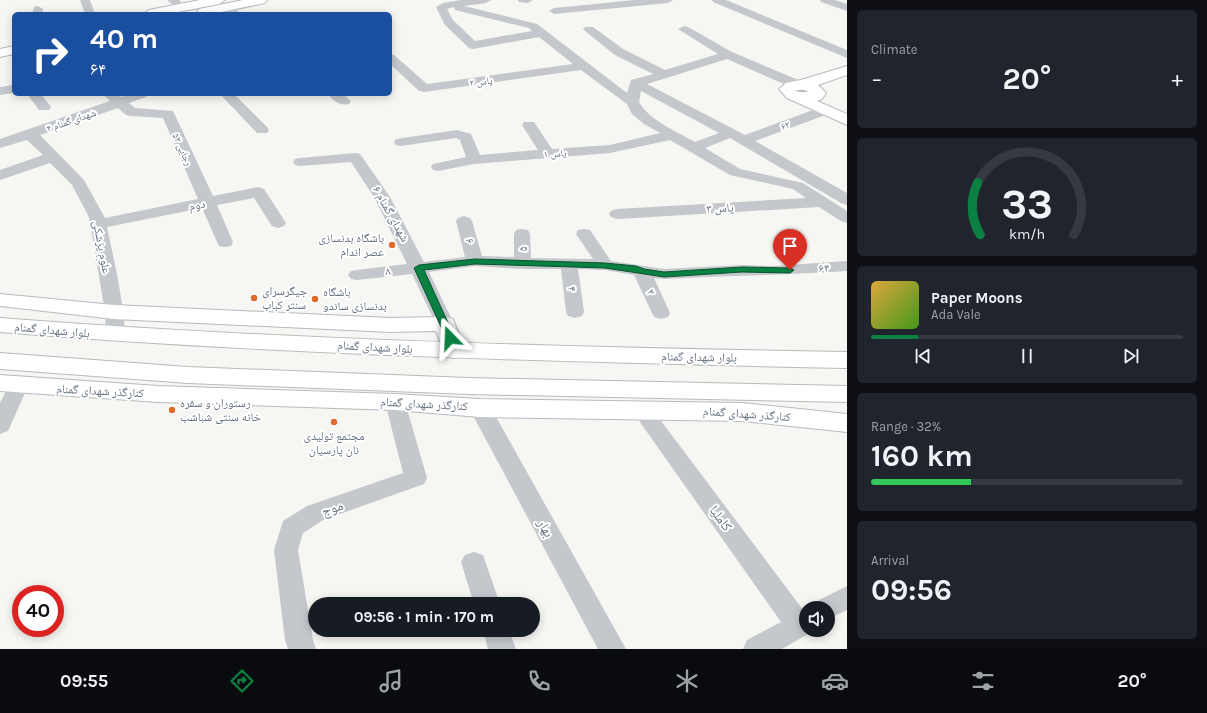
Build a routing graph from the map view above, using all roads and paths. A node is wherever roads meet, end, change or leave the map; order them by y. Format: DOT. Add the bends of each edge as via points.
graph roads {
  1 [pos="85,0"];
  2 [pos="261,0"];
  3 [pos="486,0"];
  4 [pos="523,0"];
  5 [pos="528,0"];
  6 [pos="668,0"];
  7 [pos="717,0"];
  8 [pos="825,0"];
  9 [pos="447,5"];
  10 [pos="182,7"];
  11 [pos="227,7"];
  12 [pos="847,8"];
  13 [pos="554,11"];
  14 [pos="89,12"];
  15 [pos="158,12"];
  16 [pos="589,29"];
  17 [pos="684,29"];
  18 [pos="542,33"];
  19 [pos="12,41"];
  20 [pos="0,44"];
  21 [pos="12,50"];
  22 [pos="0,53"];
  23 [pos="847,54"];
  24 [pos="728,55"];
  25 [pos="392,60"];
  26 [pos="712,60"];
  27 [pos="582,66"];
  28 [pos="847,70"];
  29 [pos="663,74"];
  30 [pos="847,82"];
  31 [pos="636,83"];
  32 [pos="12,89"];
  33 [pos="797,90"];
  34 [pos="0,92"];
  35 [pos="818,92"];
  36 [pos="36,96"];
  37 [pos="128,96"];
  38 [pos="229,96"];
  39 [pos="114,98"];
  40 [pos="632,102"];
  41 [pos="847,106"];
  42 [pos="44,107"];
  43 [pos="826,110"];
  44 [pos="847,120"];
  45 [pos="529,126"];
  46 [pos="262,130"];
  47 [pos="731,133"];
  48 [pos="30,134"];
  49 [pos="672,135"];
  50 [pos="744,140"];
  51 [pos="401,142"];
  52 [pos="0,144"];
  53 [pos="693,148"];
  54 [pos="548,154"];
  55 [pos="53,157"];
  56 [pos="474,160"];
  57 [pos="300,162"];
  58 [pos="438,167"];
  59 [pos="0,175"];
  60 [pos="815,181"];
  61 [pos="798,186"];
  62 [pos="847,200"];
  63 [pos="823,202"];
  64 [pos="207,203"];
  65 [pos="618,214"];
  66 [pos="847,218"];
  67 [pos="464,221"];
  68 [pos="278,223"];
  69 [pos="99,224"];
  70 [pos="522,234"];
  71 [pos="584,234"];
  72 [pos="225,242"];
  73 [pos="475,261"];
  74 [pos="523,264"];
  75 [pos="569,265"];
  76 [pos="605,266"];
  77 [pos="847,266"];
  78 [pos="419,268"];
  79 [pos="642,272"];
  80 [pos="357,275"];
  81 [pos="0,300"];
  82 [pos="114,312"];
  83 [pos="575,312"];
  84 [pos="661,313"];
  85 [pos="446,324"];
  86 [pos="0,325"];
  87 [pos="116,335"];
  88 [pos="454,351"];
  89 [pos="847,360"];
  90 [pos="0,361"];
  91 [pos="9,385"];
  92 [pos="797,393"];
  93 [pos="847,394"];
  94 [pos="568,399"];
  95 [pos="395,402"];
  96 [pos="480,408"];
  97 [pos="642,410"];
  98 [pos="742,412"];
  99 [pos="847,423"];
  100 [pos="0,426"];
  101 [pos="474,562"];
  102 [pos="486,597"];
  103 [pos="847,597"];
  104 [pos="835,604"];
  105 [pos="799,619"];
  106 [pos="799,626"];
  107 [pos="498,637"];
  108 [pos="302,649"];
  109 [pos="502,649"];
  110 [pos="612,649"];
  111 [pos="757,649"];
  1 -- 14 [label="street"];
  2 -- 11 [label="main road"];
  3 -- 9 [label="street"];
  4 -- 5 [label="street"];
  6 -- 13 [label="street"];
  7 -- 23 [label="street"];
  8 -- 12 [label="street"];
  9 -- 18 [label="street" via="533,26"];
  9 -- 18 [label="street" via="442,7 445,17 473,45"];
  10 -- 11 [label="main road"];
  10 -- 15 [label="main road"];
  16 -- 29 [label="street" via="619,52"];
  17 -- 24 [label="street"];
  18 -- 27 [label="street"];
  19 -- 20 [label="main road"];
  21 -- 22 [label="main road"];
  24 -- 26 [label="street"];
  24 -- 33 [label="street"];
  25 -- 27 [label="street, یاس ۲" via="424,88"];
  26 -- 29 [label="street"];
  26 -- 33 [label="street"];
  27 -- 40 [label="street"];
  28 -- 33 [label="main road"];
  29 -- 31 [label="street"];
  30 -- 35 [label="main road"];
  31 -- 40 [label="street"];
  31 -- 47 [label="street"];
  32 -- 34 [label="street"];
  33 -- 35 [label="main road" via="813,97 817,96"];
  33 -- 43 [label="main road"];
  35 -- 41 [label="main road"];
  36 -- 42 [label="street"];
  37 -- 39 [label="street, شهدای گمنام ۴"];
  38 -- 46 [label="street"];
  39 -- 48 [label="street, شهدای گمنام ۴"];
  39 -- 64 [label="street, رجایی ۵۲" via="131,112 168,114"];
  40 -- 49 [label="street" via="637,111"];
  43 -- 44 [label="main road"];
  43 -- 50 [label="street, ۶۲"];
  45 -- 54 [label="street"];
  47 -- 50 [label="street"];
  47 -- 53 [label="street"];
  48 -- 52 [label="street, شهدای گمنام ۴"];
  48 -- 55 [label="street, علوم پزشکی"];
  49 -- 53 [label="street"];
  49 -- 54 [label="street, یاس ۱" via="610,149"];
  50 -- 60 [label="street"];
  51 -- 56 [label="street" via="463,135"];
  53 -- 61 [label="street" via="734,172"];
  54 -- 56 [label="street, یاس ۱"];
  55 -- 59 [label="street"];
  55 -- 69 [label="street, علوم پزشکی" via="79,183"];
  56 -- 58 [label="street, یاس ۱"];
  57 -- 78 [label="street, شهدای گمنام ۶" via="355,156 400,227"];
  60 -- 61 [label="street"];
  60 -- 62 [label="street"];
  61 -- 63 [label="street"];
  63 -- 65 [label="street, یاس ۳"];
  63 -- 66 [label="street"];
  64 -- 68 [label="street, دوم" via="258,192"];
  64 -- 69 [label="street, دوم"];
  64 -- 72 [label="street, رجایی ۵۲"];
  67 -- 73 [label="street, ۶"];
  69 -- 82 [label="street, علوم پزشکی"];
  70 -- 74 [label="street, ۵"];
  71 -- 76 [label="street"];
  73 -- 74 [label="street, ۶۴"];
  73 -- 78 [label="street, ۶۴"];
  74 -- 75 [label="street, ۶۴"];
  75 -- 76 [label="street, ۶۴"];
  75 -- 83 [label="street, ۴"];
  76 -- 79 [label="street, ۶۴" via="636,268"];
  77 -- 79 [label="street, ۶۴" via="774,271 664,274"];
  78 -- 80 [label="street, ۸"];
  78 -- 85 [label="street, شهدای گمنام ۶"];
  79 -- 84 [label="street, ۲"];
  81 -- 82 [label="main road"];
  82 -- 85 [label="main road" via="390,325"];
  82 -- 87 [label="street, علوم پزشکی"];
  85 -- 88 [label="main road"];
  86 -- 87 [label="main road, بلوار شهدای گمنام"];
  87 -- 88 [label="main road, بلوار شهدای گمنام"];
  88 -- 89 [label="main road, بلوار شهدای گمنام"];
  90 -- 94 [label="main road"];
  91 -- 95 [label="main road, کنارگذر شهدای گمنام" via="158,394"];
  91 -- 100 [label="street"];
  92 -- 93 [label="main road"];
  92 -- 94 [label="main road"];
  92 -- 98 [label="main road"];
  94 -- 96 [label="main road, کنارگذر شهدای گمنام"];
  94 -- 97 [label="main road, کنارگذر شهدای گمنام"];
  95 -- 96 [label="main road, کنارگذر شهدای گمنام"];
  95 -- 108 [label="street, موج" via="416,478 315,513 292,528 286,550"];
  96 -- 110 [label="street, بهار"];
  97 -- 98 [label="main road, کنارگذر شهدای گمنام"];
  97 -- 105 [label="street, کاملیا"];
  98 -- 99 [label="main road, کنارگذر شهدای گمنام"];
  101 -- 102 [label="street"];
  103 -- 104 [label="street"];
  106 -- 111 [label="street"];
  107 -- 109 [label="street"];
}
